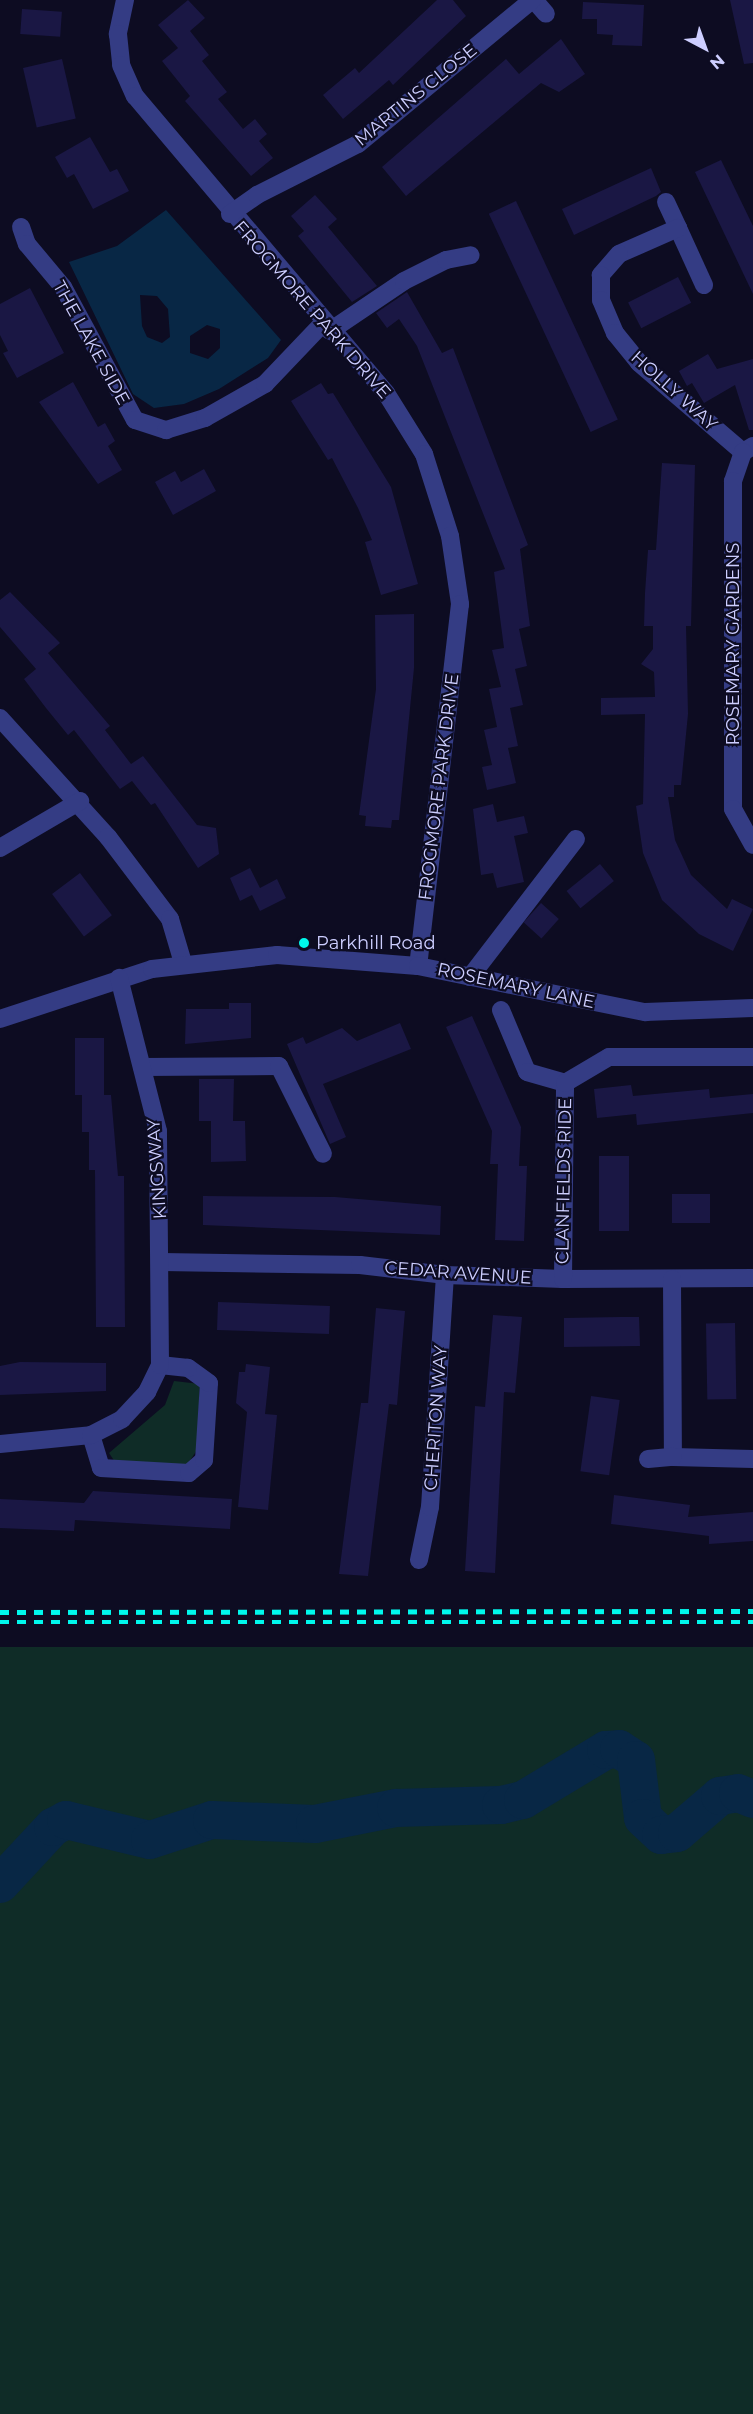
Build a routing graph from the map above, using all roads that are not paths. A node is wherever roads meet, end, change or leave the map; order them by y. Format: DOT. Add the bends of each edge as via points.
graph roads {
  1 [pos="125,0"];
  2 [pos="537,5"];
  3 [pos="666,202"];
  4 [pos="230,214"];
  5 [pos="21,227"];
  6 [pos="678,228"];
  7 [pos="471,255"];
  8 [pos="704,285"];
  9 [pos="327,327"];
  10 [pos="748,449"];
  11 [pos="0,718"];
  12 [pos="80,801"];
  13 [pos="576,839"];
  14 [pos="753,844"];
  15 [pos="0,848"];
  16 [pos="183,963"];
  17 [pos="418,966"];
  18 [pos="470,977"];
  19 [pos="119,978"];
  20 [pos="753,1008"];
  21 [pos="501,1010"];
  22 [pos="0,1019"];
  23 [pos="753,1057"];
  24 [pos="142,1067"];
  25 [pos="565,1083"];
  26 [pos="322,1154"];
  27 [pos="162,1262"];
  28 [pos="445,1275"];
  29 [pos="753,1278"];
  30 [pos="563,1279"];
  31 [pos="672,1279"];
  32 [pos="160,1365"];
  33 [pos="91,1435"];
  34 [pos="0,1444"];
  35 [pos="674,1457"];
  36 [pos="648,1459"];
  37 [pos="753,1459"];
  38 [pos="419,1560"];
  1 -- 4 [label="street, FROGMORE PARK DRIVE" via="118,34 121,65 135,96"];
  2 -- 4 [label="street, MARTINS CLOSE" via="358,144 257,195"];
  3 -- 6 [label="street"];
  4 -- 9 [label="street, FROGMORE PARK DRIVE"];
  5 -- 9 [label="street, THE LAKE SIDE" via="27,243 63,287 135,420 166,430 205,418 265,384"];
  6 -- 8 [label="street"];
  6 -- 10 [label="street, HOLLY WAY" via="619,254 601,275 601,300 615,333 639,363"];
  7 -- 9 [label="street, THE LAKE SIDE" via="446,260 404,281"];
  9 -- 17 [label="street, FROGMORE PARK DRIVE" via="386,393 424,454 450,536 460,604"];
  10 -- 14 [label="street, ROSEMARY GARDENS" via="733,481 733,809"];
  11 -- 12 [label="street"];
  12 -- 15 [label="street"];
  12 -- 16 [label="street" via="170,919"];
  13 -- 18 [label="street"];
  16 -- 17 [label="street, ROSEMARY LANE" via="277,955"];
  16 -- 19 [label="street, ROSEMARY LANE"];
  17 -- 18 [label="street, ROSEMARY LANE"];
  18 -- 20 [label="street, ROSEMARY LANE" via="645,1012"];
  19 -- 22 [label="street, ROSEMARY LANE"];
  19 -- 24 [label="street, KINGSWAY"];
  21 -- 25 [label="street, CLANFIELDS RIDE" via="527,1072"];
  23 -- 25 [label="street, CLANFIELDS RIDE" via="609,1058"];
  24 -- 26 [label="street" via="279,1066"];
  24 -- 27 [label="street, KINGSWAY" via="158,1131"];
  25 -- 30 [label="street, CLANFIELDS RIDE"];
  27 -- 28 [label="street, CEDAR AVENUE" via="360,1265"];
  27 -- 32 [label="street, KINGSWAY"];
  28 -- 30 [label="street, CEDAR AVENUE"];
  28 -- 38 [label="street, CHERITON WAY" via="430,1507"];
  29 -- 31 [label="street, CEDAR AVENUE"];
  30 -- 31 [label="street, CEDAR AVENUE"];
  31 -- 35 [label="street"];
  32 -- 33 [label="street, KINGSWAY" via="147,1392 122,1419"];
  32 -- 33 [label="street" via="188,1368 209,1383 204,1460 189,1473 100,1468"];
  33 -- 34 [label="street, KINGSWAY"];
  35 -- 36 [label="street"];
  35 -- 37 [label="street"];
}
